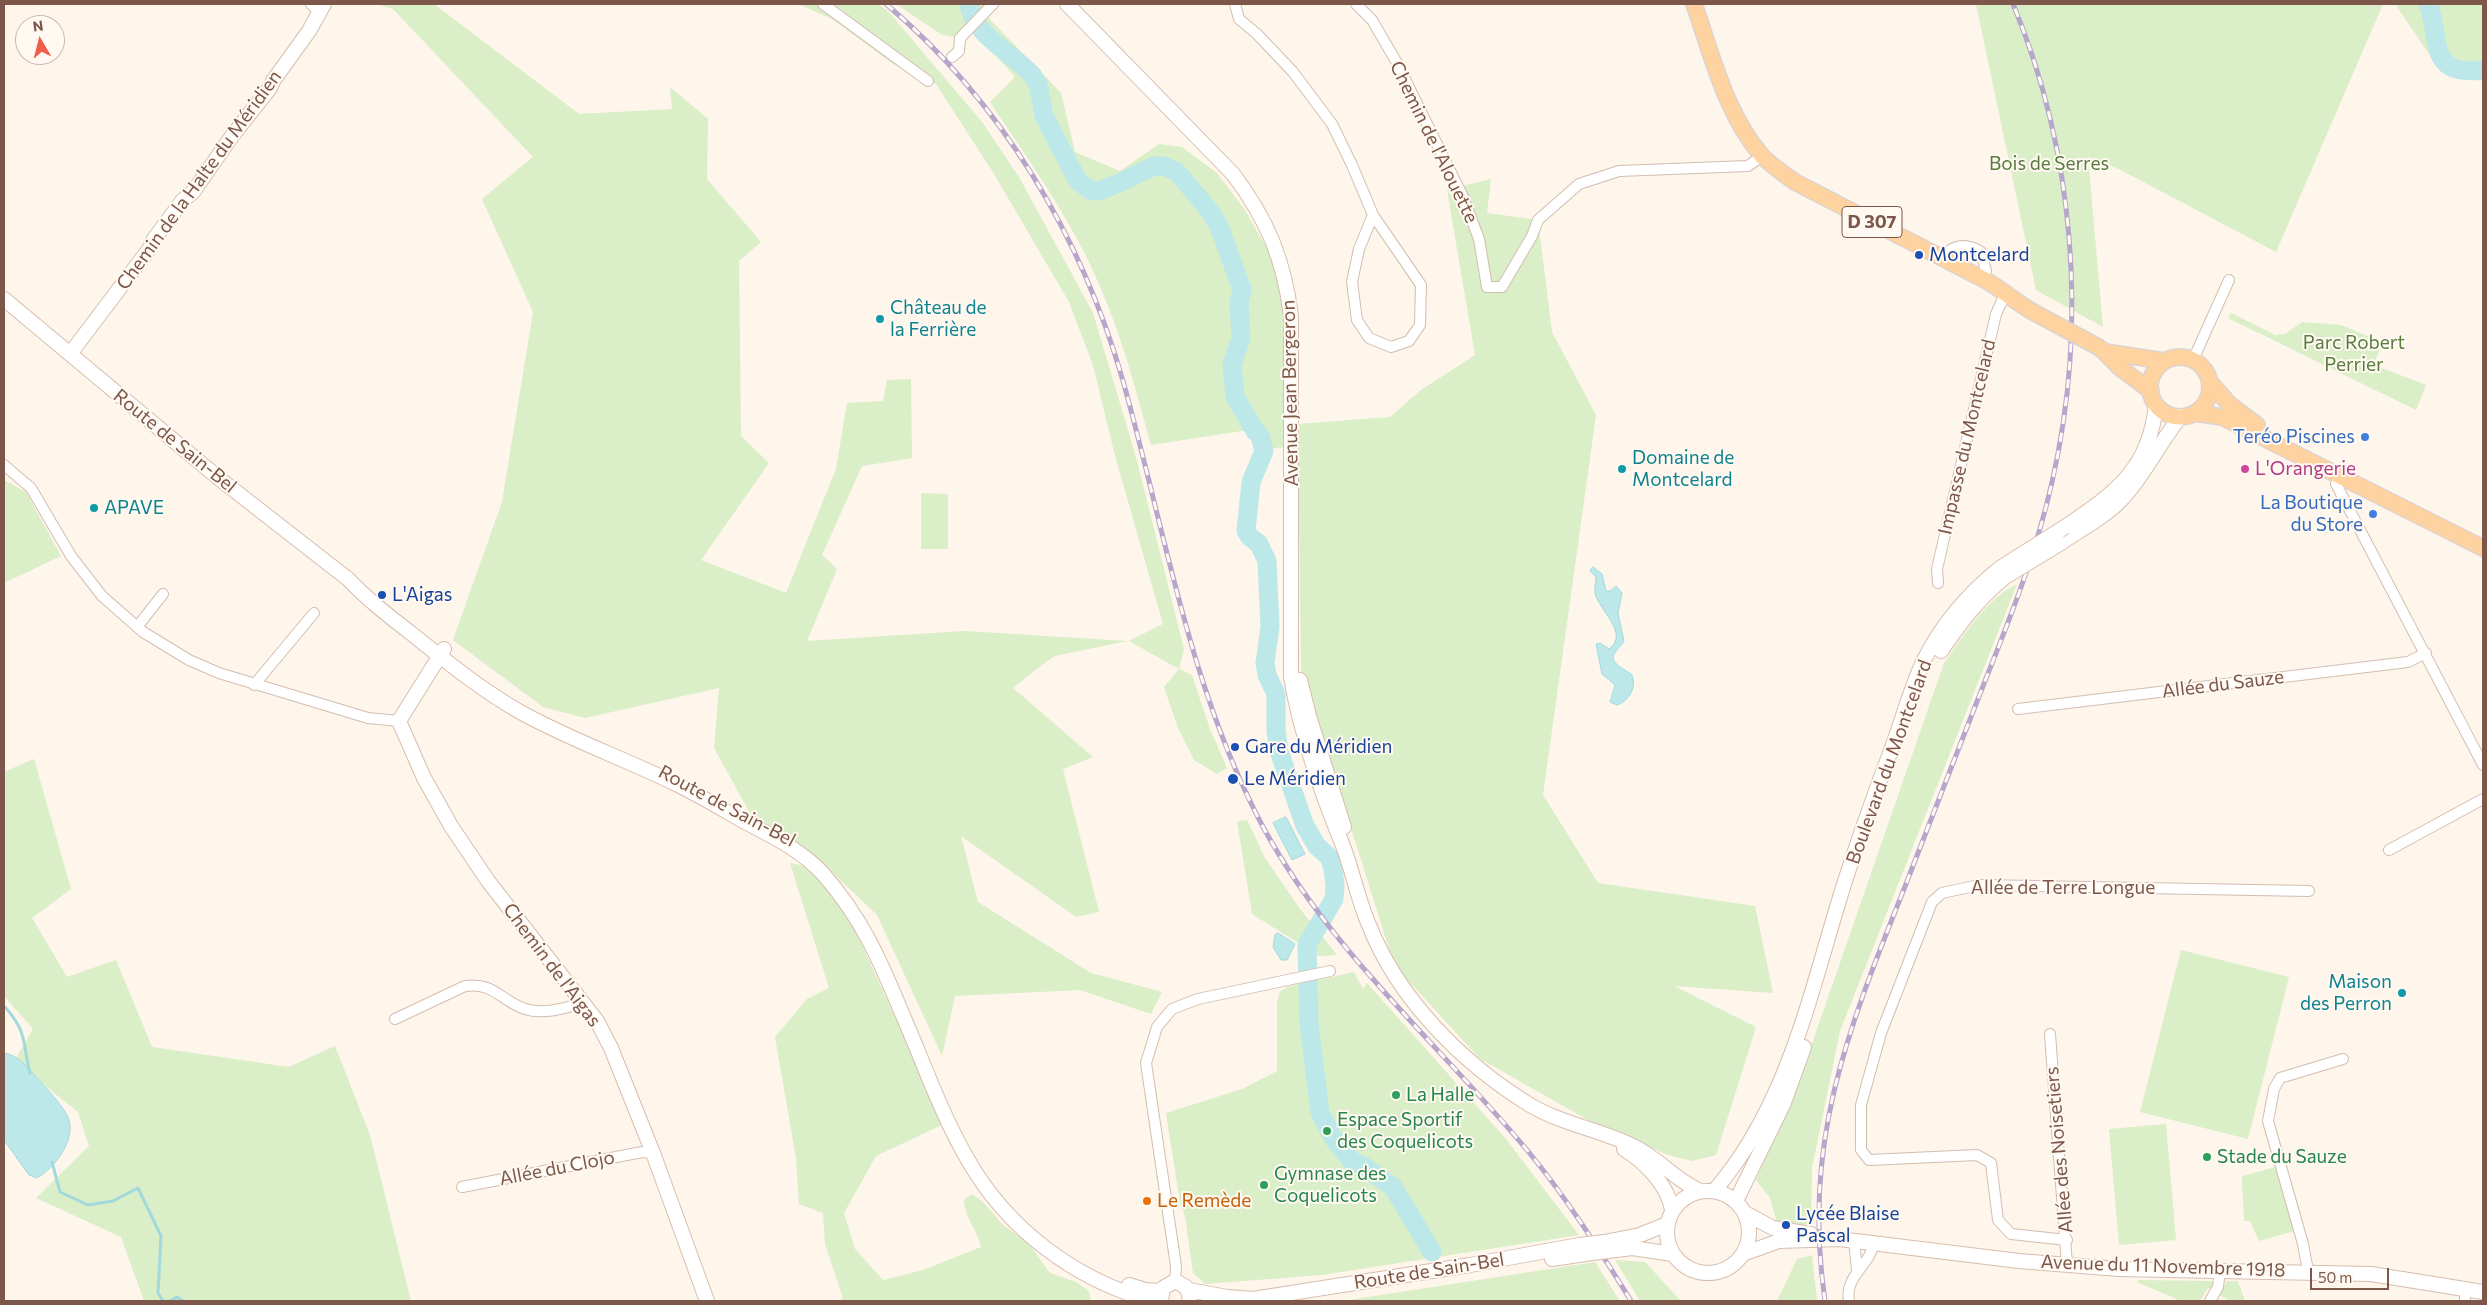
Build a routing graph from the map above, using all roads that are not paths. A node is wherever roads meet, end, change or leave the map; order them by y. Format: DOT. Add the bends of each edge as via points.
graph roads {
  1 [pos="823,4"];
  2 [pos="1067,4"];
  3 [pos="1235,4"];
  4 [pos="1356,4"];
  5 [pos="1694,4"];
  6 [pos="318,6"];
  7 [pos="990,6"];
  8 [pos="952,57"];
  9 [pos="928,81"];
  10 [pos="1762,156"];
  11 [pos="1373,215"];
  12 [pos="1943,258"];
  13 [pos="1984,280"];
  14 [pos="2229,280"];
  15 [pos="2006,296"];
  16 [pos="4,300"];
  17 [pos="2102,350"];
  18 [pos="70,354"];
  19 [pos="2193,360"];
  20 [pos="2164,361"];
  21 [pos="2210,382"];
  22 [pos="2153,397"];
  23 [pos="2187,415"];
  24 [pos="4,465"];
  25 [pos="2342,473"];
  26 [pos="2483,541"];
  27 [pos="2483,548"];
  28 [pos="2002,572"];
  29 [pos="1938,583"];
  30 [pos="163,594"];
  31 [pos="314,613"];
  32 [pos="137,627"];
  33 [pos="442,653"];
  34 [pos="2426,653"];
  35 [pos="254,685"];
  36 [pos="2018,709"];
  37 [pos="399,721"];
  38 [pos="2483,765"];
  39 [pos="2483,799"];
  40 [pos="2389,850"];
  41 [pos="2308,891"];
  42 [pos="1330,971"];
  43 [pos="583,1004"];
  44 [pos="395,1019"];
  45 [pos="2050,1034"];
  46 [pos="2343,1059"];
  47 [pos="1597,1133"];
  48 [pos="653,1152"];
  49 [pos="462,1186"];
  50 [pos="1700,1191"];
  51 [pos="1714,1191"];
  52 [pos="1740,1207"];
  53 [pos="1672,1210"];
  54 [pos="1667,1224"];
  55 [pos="1839,1239"];
  56 [pos="1854,1240"];
  57 [pos="2067,1240"];
  58 [pos="1874,1242"];
  59 [pos="1606,1246"];
  60 [pos="1582,1250"];
  61 [pos="1673,1254"];
  62 [pos="1743,1254"];
  63 [pos="2067,1265"];
  64 [pos="1857,1270"];
  65 [pos="2220,1270"];
  66 [pos="2308,1271"];
  67 [pos="1175,1281"];
  68 [pos="2483,1292"];
  69 [pos="2465,1295"];
  70 [pos="1161,1296"];
  71 [pos="1189,1296"];
  72 [pos="707,1301"];
  73 [pos="1151,1301"];
  74 [pos="1289,1301"];
  75 [pos="1849,1301"];
  76 [pos="2210,1301"];
  1 -- 9 [label="street"];
  2 -- 47 [label="main road, Avenue Jean Bergeron" via="1233,174 1251,197 1280,259 1291,316 1292,653 1376,938 1389,966 1410,997 1467,1056 1503,1086 1531,1105"];
  3 -- 11 [label="street" via="1239,19 1293,72 1332,124"];
  4 -- 10 [label="street, Chemin de l'Alouette" via="1372,20 1382,37 1464,197 1479,238 1487,287 1502,286 1538,220 1579,184 1619,171 1748,166"];
  5 -- 10 [label="main road, D 307" via="1731,108"];
  6 -- 18 [label="main road, Chemin de la Halte du Méridien" via="309,31 270,88"];
  7 -- 8 [label="street" via="960,38 959,51"];
  10 -- 12 [label="main road, D 307" via="1795,182"];
  11 -- 11 [label="street" via="1421,285 1420,325 1409,341 1391,346 1369,338 1357,320 1353,292 1359,249"];
  12 -- 13 [label="main road, D 307"];
  12 -- 13 [label="street" via="1961,244 1972,246 1981,252 1986,271"];
  13 -- 15 [label="main road, D 307"];
  14 -- 19 [label="street"];
  15 -- 17 [label="main road, D 307, bridge"];
  15 -- 29 [label="street, Impasse du Montcelard" via="1996,314 1937,569"];
  16 -- 18 [label="main road, Route de Sain-Bel"];
  17 -- 20 [label="main road, D 307"];
  17 -- 22 [label="main road"];
  18 -- 33 [label="main road, Route de Sain-Bel" via="367,598"];
  19 -- 20 [label="main road" via="2174,358"];
  19 -- 21 [label="main road" via="2207,373"];
  20 -- 22 [label="main road" via="2153,374"];
  21 -- 23 [label="main road" via="2207,400"];
  21 -- 25 [label="main road" via="2243,417"];
  22 -- 23 [label="main road" via="2163,411"];
  22 -- 28 [label="main road, Boulevard du Montcelard, bridge" via="2154,426 2143,456 2130,474 2115,490"];
  23 -- 25 [label="main road" via="2222,417"];
  23 -- 28 [label="main road, Boulevard du Montcelard, bridge" via="2167,433 2120,502 2062,543"];
  24 -- 32 [label="street" via="31,488 71,556 102,596"];
  25 -- 26 [label="main road"];
  25 -- 27 [label="main road"];
  25 -- 34 [label="street" via="2336,484"];
  28 -- 51 [label="main road, Boulevard du Montcelard" via="1979,584 1957,609 1924,660 1845,881 1806,1016 1774,1097 1738,1160"];
  28 -- 52 [label="main road, Boulevard du Montcelard" via="1965,614 1932,664 1857,873 1815,1017 1783,1106"];
  30 -- 32 [label="street"];
  31 -- 35 [label="street"];
  32 -- 35 [label="street" via="189,660"];
  33 -- 37 [label="main road"];
  33 -- 70 [label="main road, Route de Sain-Bel" via="528,706 770,825 814,855 846,888 871,921 965,1138 994,1186 1017,1214 1064,1252 1125,1284"];
  33 -- 73 [label="main road, Route de Sain-Bel" via="522,713 676,784 786,844 819,869 854,911 874,947 956,1137 986,1187 1010,1218 1037,1243 1076,1270"];
  34 -- 36 [label="street, Allée du Sauze" via="2408,662"];
  34 -- 38 [label="street"];
  35 -- 37 [label="street" via="368,718"];
  37 -- 43 [label="main road, Chemin de l'Aigas" via="424,778 451,826 488,881"];
  39 -- 40 [label="street"];
  41 -- 57 [label="street, Allée de Terre Longue" via="1979,885 1942,893 1932,902 1880,1033 1861,1105 1861,1150 1869,1160 1977,1155 1990,1163 1998,1220 2011,1234"];
  42 -- 67 [label="street" via="1198,999 1172,1009 1157,1027 1146,1063 1176,1266"];
  43 -- 44 [label="street" via="546,1011 526,1009 496,991 474,985 465,986"];
  43 -- 48 [label="main road, Chemin de l'Aigas" via="597,1021 611,1048"];
  45 -- 57 [label="street, Allée des Noisetiers"];
  46 -- 66 [label="street, Avenue du 11 Novembre 1918" via="2280,1078 2274,1088 2268,1121"];
  47 -- 50 [label="main road, Avenue Jean Bergeron" via="1623,1140 1646,1152 1686,1185"];
  47 -- 53 [label="main road, Avenue Jean Bergeron" via="1636,1156 1668,1194"];
  48 -- 49 [label="street, Allée du Clojo"];
  48 -- 72 [label="main road, Chemin de l'Aigas"];
  50 -- 51 [label="main road"];
  50 -- 53 [label="main road" via="1683,1198"];
  51 -- 52 [label="main road" via="1726,1194"];
  52 -- 55 [label="main road, Avenue du 11 Novembre 1918" via="1773,1228"];
  52 -- 62 [label="main road" via="1749,1234"];
  53 -- 54 [label="main road"];
  54 -- 59 [label="main road, Route de Sain-Bel"];
  54 -- 61 [label="main road" via="1667,1240"];
  55 -- 56 [label="main road, Avenue du 11 Novembre 1918"];
  55 -- 62 [label="main road, Avenue du 11 Novembre 1918" via="1772,1242"];
  56 -- 58 [label="main road, Avenue du 11 Novembre 1918"];
  56 -- 64 [label="street"];
  57 -- 63 [label="street, Allée des Noisetiers"];
  58 -- 63 [label="main road, Avenue du 11 Novembre 1918"];
  58 -- 64 [label="street" via="1870,1257"];
  59 -- 60 [label="main road, Route de Sain-Bel, bridge"];
  59 -- 61 [label="main road, Route de Sain-Bel"];
  60 -- 71 [label="main road, Route de Sain-Bel" via="1253,1299"];
  60 -- 74 [label="main road, Route de Sain-Bel"];
  61 -- 62 [label="main road" via="1692,1270 1708,1273 1724,1270"];
  63 -- 65 [label="main road, Avenue du 11 Novembre 1918"];
  64 -- 75 [label="street" via="1848,1294"];
  65 -- 66 [label="main road, Avenue du 11 Novembre 1918"];
  65 -- 76 [label="street" via="2218,1287"];
  66 -- 69 [label="main road, Avenue du 11 Novembre 1918" via="2371,1274"];
  67 -- 70 [label="main road" via="1165,1285"];
  67 -- 71 [label="main road" via="1183,1284"];
  68 -- 69 [label="main road, Avenue du 11 Novembre 1918"];
}
